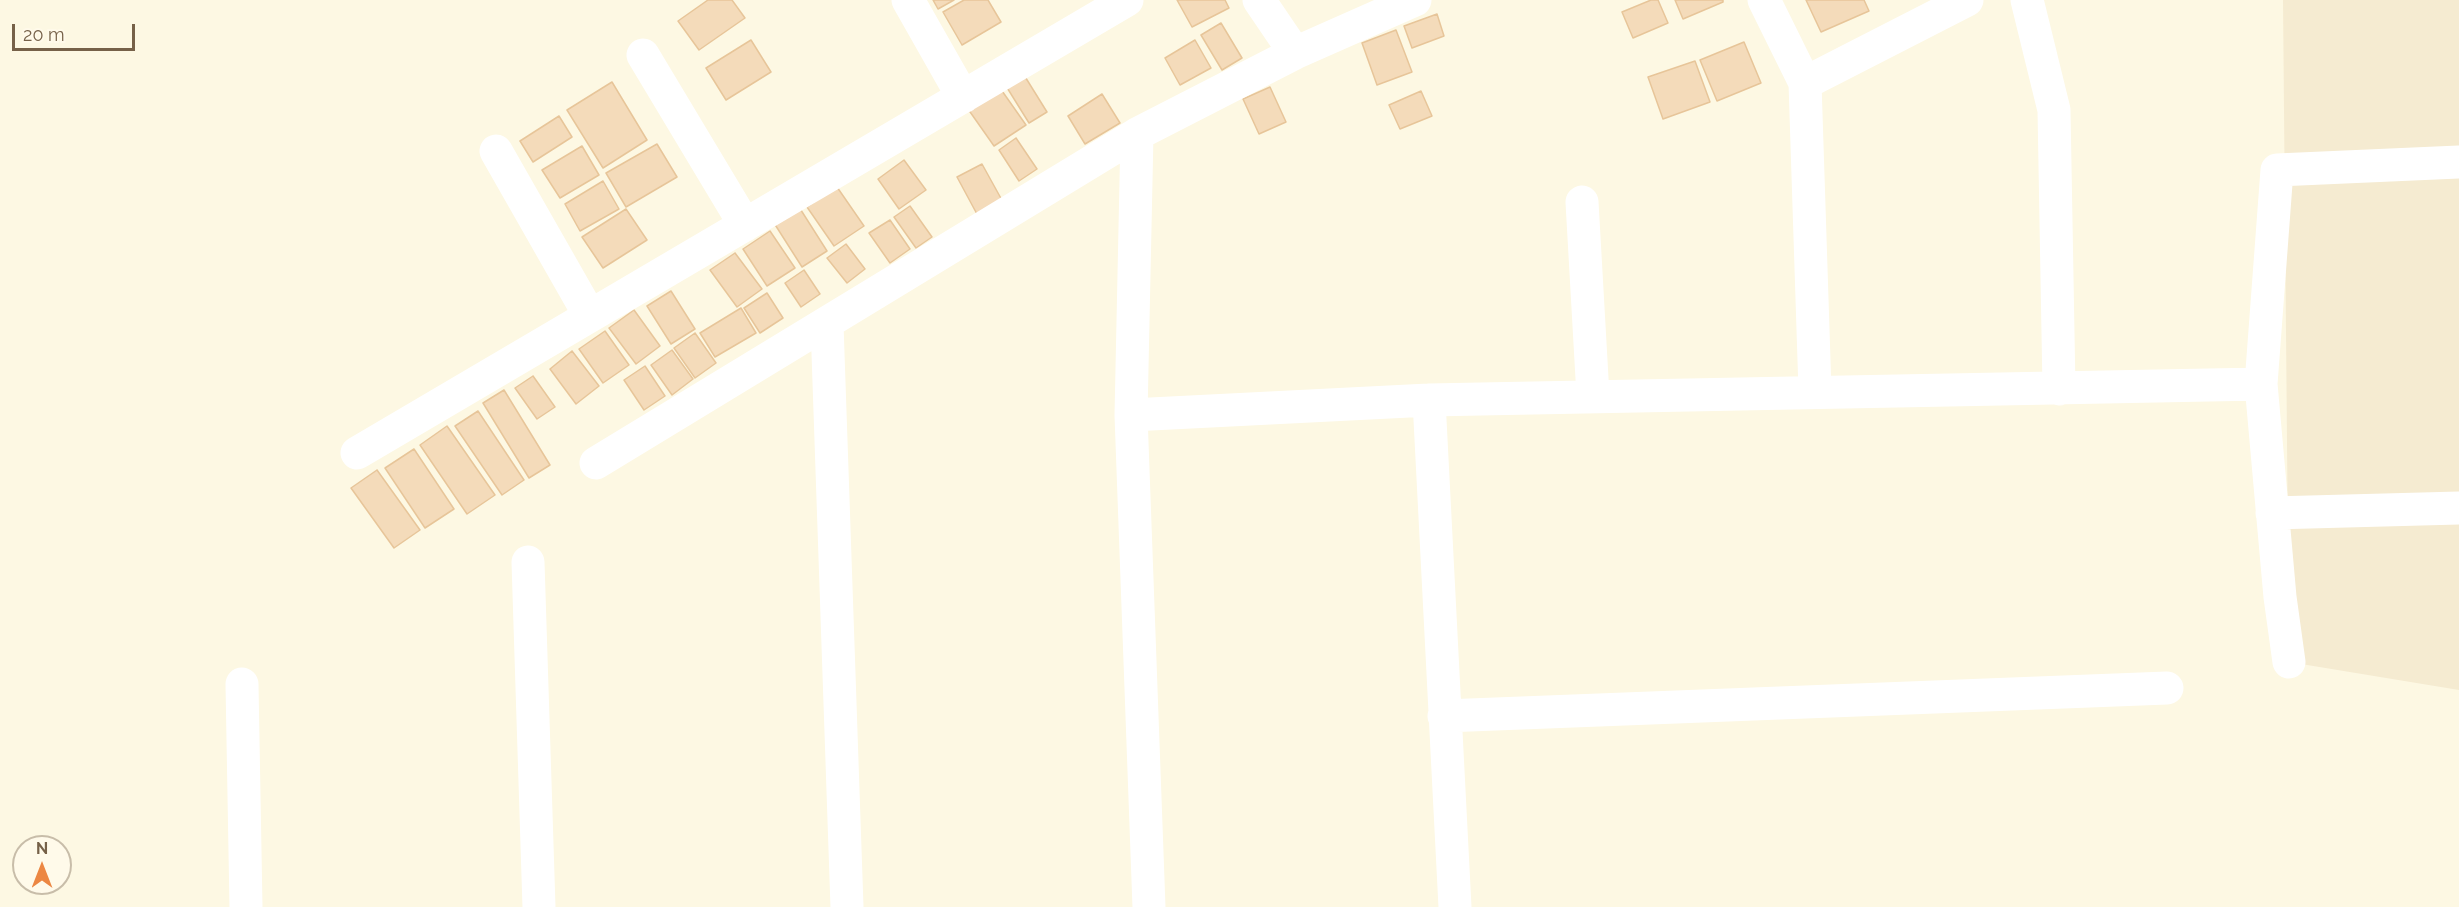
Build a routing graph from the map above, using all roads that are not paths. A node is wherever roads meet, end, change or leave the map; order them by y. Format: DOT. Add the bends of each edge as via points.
graph roads {
  1 [pos="908,0"];
  2 [pos="1259,0"];
  3 [pos="1415,0"];
  4 [pos="1764,0"];
  5 [pos="1968,0"];
  6 [pos="2027,0"];
  7 [pos="1107,5"];
  8 [pos="1933,8"];
  9 [pos="1295,53"];
  10 [pos="643,56"];
  11 [pos="1805,83"];
  12 [pos="963,97"];
  13 [pos="1137,134"];
  14 [pos="496,151"];
  15 [pos="2459,162"];
  16 [pos="1582,202"];
  17 [pos="745,225"];
  18 [pos="590,316"];
  19 [pos="827,324"];
  20 [pos="2260,384"];
  21 [pos="2059,389"];
  22 [pos="1815,391"];
  23 [pos="1593,396"];
  24 [pos="1429,400"];
  25 [pos="1131,415"];
  26 [pos="357,453"];
  27 [pos="596,463"];
  28 [pos="2459,508"];
  29 [pos="2272,513"];
  30 [pos="528,562"];
  31 [pos="2289,662"];
  32 [pos="242,684"];
  33 [pos="2167,688"];
  34 [pos="1444,716"];
  35 [pos="246,907"];
  36 [pos="538,907"];
  37 [pos="847,907"];
  38 [pos="1149,907"];
  39 [pos="1455,907"];
  1 -- 12 [label="street"];
  2 -- 9 [label="street"];
  3 -- 9 [label="street"];
  4 -- 11 [label="street"];
  5 -- 8 [label="street"];
  6 -- 21 [label="street" via="2054,110"];
  7 -- 12 [label="street"];
  8 -- 11 [label="street"];
  9 -- 13 [label="street"];
  10 -- 17 [label="street"];
  11 -- 22 [label="street"];
  12 -- 17 [label="street"];
  13 -- 19 [label="street"];
  13 -- 25 [label="street"];
  14 -- 18 [label="street"];
  15 -- 20 [label="street" via="2277,170"];
  16 -- 23 [label="street"];
  17 -- 18 [label="street"];
  18 -- 26 [label="street"];
  19 -- 27 [label="street"];
  19 -- 37 [label="street"];
  20 -- 21 [label="street"];
  20 -- 29 [label="street"];
  21 -- 22 [label="street"];
  22 -- 23 [label="street"];
  23 -- 24 [label="street"];
  24 -- 25 [label="street"];
  24 -- 34 [label="street"];
  25 -- 38 [label="street"];
  28 -- 29 [label="street"];
  29 -- 31 [label="street"];
  30 -- 36 [label="street"];
  32 -- 35 [label="street"];
  33 -- 34 [label="street"];
  34 -- 39 [label="street"];
}
